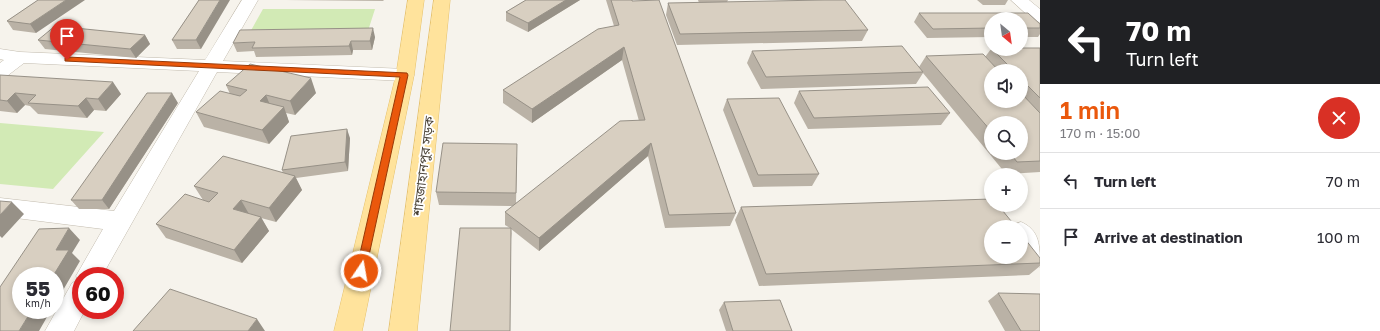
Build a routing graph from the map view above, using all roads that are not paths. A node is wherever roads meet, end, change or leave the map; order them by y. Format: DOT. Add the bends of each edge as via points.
graph roads {
  1 [pos="250,0"];
  2 [pos="416,0"];
  3 [pos="442,0"];
  4 [pos="1018,0"];
  5 [pos="1040,17"];
  6 [pos="0,54"];
  7 [pos="20,58"];
  8 [pos="211,66"];
  9 [pos="0,72"];
  10 [pos="405,75"];
  11 [pos="0,207"];
  12 [pos="120,221"];
  13 [pos="1028,240"];
  14 [pos="1040,256"];
  15 [pos="94,267"];
  16 [pos="72,307"];
  17 [pos="59,331"];
  18 [pos="348,331"];
  19 [pos="403,331"];
  1 -- 8 [label="street"];
  2 -- 10 [label="main road"];
  3 -- 19 [label="main road, শাহজাহানপুর সড়ক"];
  4 -- 5 [label="street"];
  6 -- 7 [label="street"];
  7 -- 8 [label="street"];
  7 -- 9 [label="street"];
  8 -- 10 [label="street"];
  8 -- 12 [label="street"];
  10 -- 18 [label="main road"];
  11 -- 12 [label="street"];
  12 -- 15 [label="street"];
  13 -- 14 [label="street"];
  16 -- 17 [label="street"];
}
